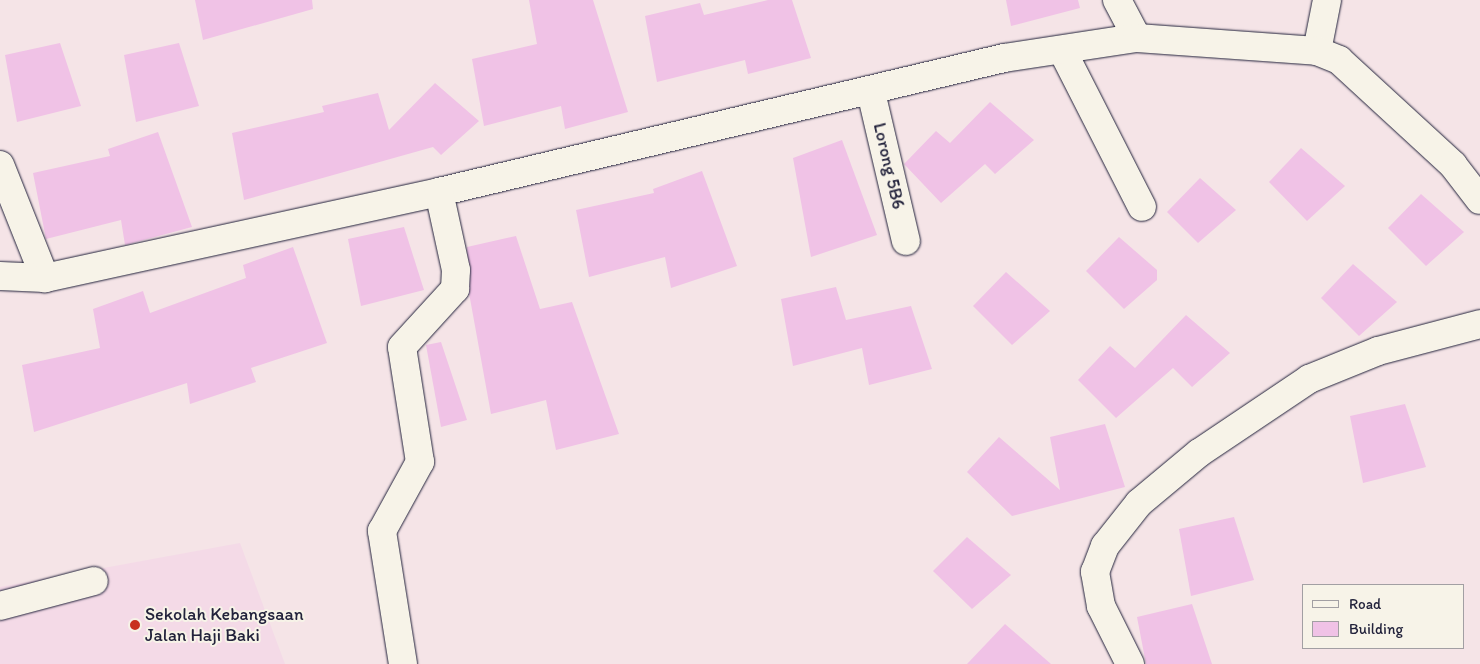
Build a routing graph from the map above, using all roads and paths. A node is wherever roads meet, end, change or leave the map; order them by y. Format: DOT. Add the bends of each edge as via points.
graph roads {
  1 [pos="1117,0"];
  2 [pos="1327,0"];
  3 [pos="1138,38"];
  4 [pos="1062,50"];
  5 [pos="1317,51"];
  6 [pos="871,92"];
  7 [pos="0,165"];
  8 [pos="439,192"];
  9 [pos="1480,200"];
  10 [pos="1142,207"];
  11 [pos="906,241"];
  12 [pos="0,276"];
  13 [pos="46,278"];
  14 [pos="1480,324"];
  15 [pos="94,580"];
  16 [pos="0,606"];
  17 [pos="403,664"];
  18 [pos="1130,664"];
  1 -- 3 [label="street"];
  2 -- 5 [label="street"];
  3 -- 4 [label="street"];
  3 -- 5 [label="street"];
  4 -- 6 [label="street" via="1004,58"];
  4 -- 10 [label="street"];
  5 -- 9 [label="street" via="1338,60 1379,92 1453,165"];
  6 -- 8 [label="street"];
  6 -- 11 [label="street, Lorong 5B6"];
  7 -- 13 [label="street"];
  8 -- 13 [label="street"];
  8 -- 17 [label="street" via="456,270 455,289 402,347 400,359 420,462 382,531"];
  12 -- 13 [label="street"];
  14 -- 18 [label="street" via="1378,351 1309,379 1199,453 1139,503 1105,546 1095,572 1101,606"];
  15 -- 16 [label="street"];
}
